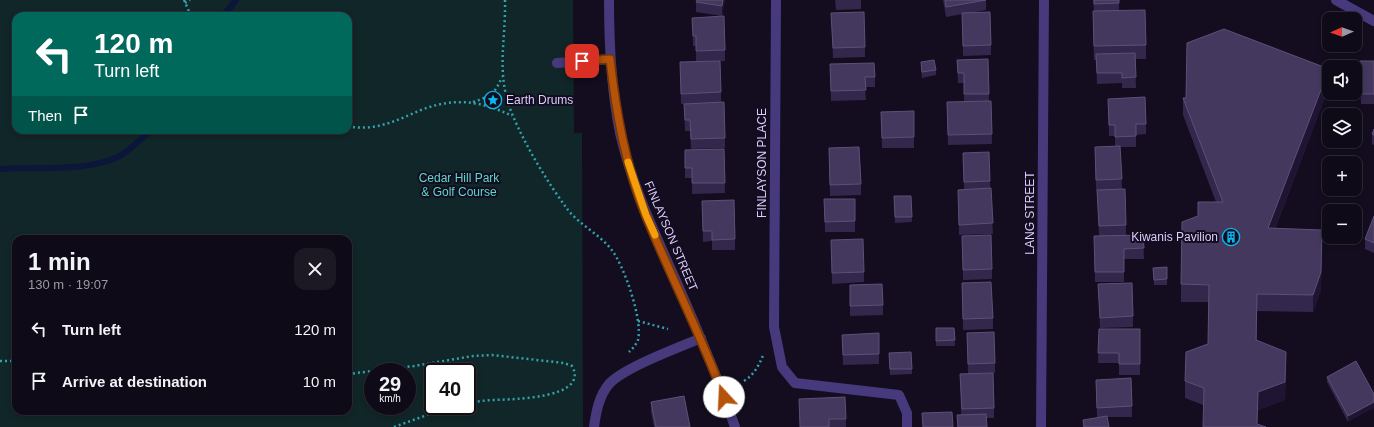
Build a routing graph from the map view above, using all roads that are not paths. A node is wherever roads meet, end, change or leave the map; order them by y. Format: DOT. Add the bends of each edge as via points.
graph roads {
  1 [pos="609,0"];
  2 [pos="776,0"];
  3 [pos="1044,0"];
  4 [pos="1336,0"];
  5 [pos="1356,0"];
  6 [pos="1345,6"];
  7 [pos="1374,21"];
  8 [pos="610,59"];
  9 [pos="557,64"];
  10 [pos="701,338"];
  11 [pos="594,427"];
  12 [pos="735,427"];
  13 [pos="907,427"];
  14 [pos="1041,427"];
  1 -- 8 [label="street, FINLAYSON STREET"];
  2 -- 13 [label="street, FINLAYSON PLACE" via="774,327 782,367 795,383 899,395 907,413"];
  3 -- 14 [label="street, LANG STREET"];
  4 -- 6 [label="street"];
  5 -- 6 [label="street"];
  6 -- 7 [label="street"];
  8 -- 9 [label="street"];
  8 -- 10 [label="street, FINLAYSON STREET" via="620,133 632,175 646,215"];
  10 -- 11 [label="street" via="625,372 609,384 598,404"];
  10 -- 12 [label="street, FINLAYSON STREET"];
}
